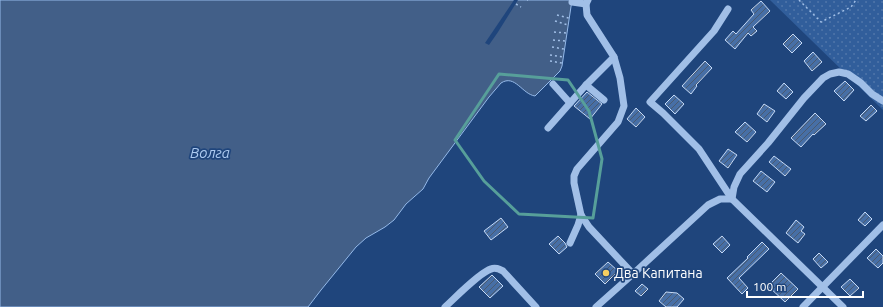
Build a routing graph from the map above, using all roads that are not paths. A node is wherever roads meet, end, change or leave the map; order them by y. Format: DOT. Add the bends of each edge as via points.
graph roads {
  1 [pos="572,2"];
  2 [pos="587,2"];
  3 [pos="728,9"];
  4 [pos="614,57"];
  5 [pos="553,84"];
  6 [pos="586,85"];
  7 [pos="604,100"];
  8 [pos="883,101"];
  9 [pos="570,103"];
  10 [pos="548,128"];
  11 [pos="732,199"];
  12 [pos="581,215"];
  13 [pos="883,225"];
  14 [pos="570,243"];
  15 [pos="633,274"];
  16 [pos="823,287"];
  17 [pos="445,307"];
  18 [pos="536,307"];
  19 [pos="596,307"];
  20 [pos="803,307"];
  21 [pos="843,307"];
  1 -- 2 [label="street"];
  2 -- 4 [label="street" via="587,15"];
  3 -- 11 [label="street" via="714,31 650,102 699,149"];
  4 -- 6 [label="street"];
  4 -- 12 [label="street" via="624,106 618,122 577,169 574,176"];
  5 -- 9 [label="street"];
  6 -- 7 [label="street"];
  6 -- 9 [label="street"];
  8 -- 11 [label="street" via="848,74 839,72 823,78 740,174"];
  9 -- 10 [label="street"];
  11 -- 15 [label="street" via="720,199 708,205"];
  11 -- 16 [label="street"];
  12 -- 14 [label="street"];
  12 -- 15 [label="street"];
  13 -- 16 [label="street"];
  15 -- 19 [label="street"];
  16 -- 20 [label="street"];
  16 -- 21 [label="street"];
  17 -- 18 [label="street" via="485,272 497,268 503,271"];
}
